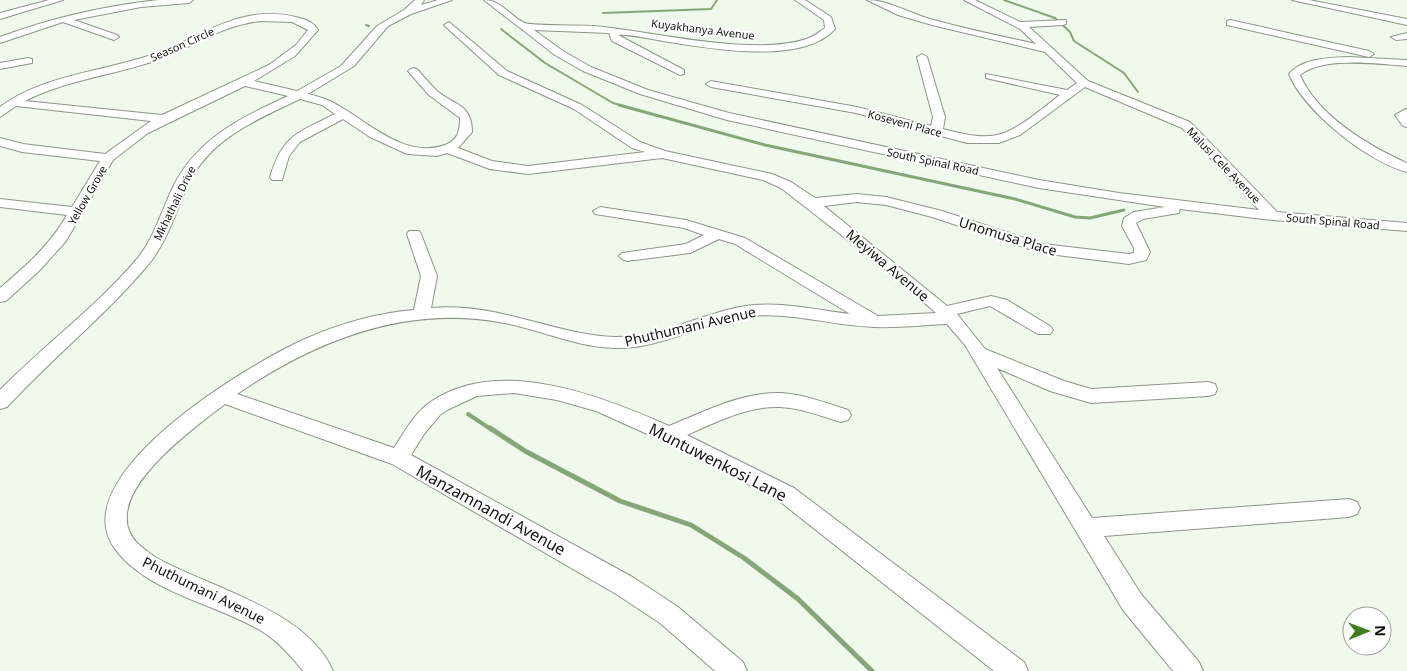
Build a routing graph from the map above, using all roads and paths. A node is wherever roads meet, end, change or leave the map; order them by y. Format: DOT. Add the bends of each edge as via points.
graph roads {
  1 [pos="60,0"];
  2 [pos="189,0"];
  3 [pos="420,0"];
  4 [pos="448,0"];
  5 [pos="477,0"];
  6 [pos="799,0"];
  7 [pos="871,0"];
  8 [pos="968,0"];
  9 [pos="1296,0"];
  10 [pos="493,3"];
  11 [pos="404,12"];
  12 [pos="0,16"];
  13 [pos="66,20"];
  14 [pos="1063,22"];
  15 [pos="1407,22"];
  16 [pos="1230,23"];
  17 [pos="1020,25"];
  18 [pos="449,26"];
  19 [pos="523,27"];
  20 [pos="616,31"];
  21 [pos="1396,36"];
  22 [pos="1407,36"];
  23 [pos="114,37"];
  24 [pos="0,40"];
  25 [pos="1048,50"];
  26 [pos="922,57"];
  27 [pos="28,61"];
  28 [pos="1406,63"];
  29 [pos="0,66"];
  30 [pos="413,71"];
  31 [pos="680,72"];
  32 [pos="990,76"];
  33 [pos="244,82"];
  34 [pos="1084,83"];
  35 [pos="711,84"];
  36 [pos="1070,94"];
  37 [pos="299,95"];
  38 [pos="15,103"];
  39 [pos="0,113"];
  40 [pos="1406,113"];
  41 [pos="343,115"];
  42 [pos="164,119"];
  43 [pos="1407,123"];
  44 [pos="936,132"];
  45 [pos="0,142"];
  46 [pos="448,149"];
  47 [pos="662,154"];
  48 [pos="108,158"];
  49 [pos="1407,168"];
  50 [pos="277,177"];
  51 [pos="812,202"];
  52 [pos="0,203"];
  53 [pos="1173,204"];
  54 [pos="600,211"];
  55 [pos="76,212"];
  56 [pos="1273,216"];
  57 [pos="1407,228"];
  58 [pos="719,233"];
  59 [pos="414,234"];
  60 [pos="627,256"];
  61 [pos="0,297"];
  62 [pos="421,314"];
  63 [pos="948,315"];
  64 [pos="875,322"];
  65 [pos="1044,330"];
  66 [pos="979,353"];
  67 [pos="1208,389"];
  68 [pos="222,396"];
  69 [pos="0,402"];
  70 [pos="841,416"];
  71 [pos="667,435"];
  72 [pos="399,458"];
  73 [pos="1348,508"];
  74 [pos="1086,528"];
  75 [pos="320,671"];
  76 [pos="734,671"];
  77 [pos="1014,671"];
  78 [pos="1190,671"];
  1 -- 12 [label="street"];
  2 -- 13 [label="street" via="128,7"];
  3 -- 11 [label="street, Mkhathali Drive"];
  4 -- 11 [label="street"];
  5 -- 10 [label="street"];
  6 -- 20 [label="street, Kuyakhanya Avenue" via="828,19 830,29 821,38 794,46 754,48"];
  7 -- 25 [label="street" via="935,23"];
  8 -- 17 [label="street, Malusi Cele Avenue"];
  9 -- 15 [label="street"];
  10 -- 19 [label="street, South Spinal Road"];
  11 -- 37 [label="street, Mkhathali Drive" via="381,28 345,68"];
  13 -- 23 [label="street"];
  13 -- 24 [label="street"];
  14 -- 17 [label="street"];
  16 -- 28 [label="street"];
  17 -- 25 [label="street, Malusi Cele Avenue"];
  18 -- 47 [label="street, Meyiwa Avenue" via="503,73 570,103 624,139"];
  19 -- 20 [label="street, Kuyakhanya Avenue" via="564,26"];
  19 -- 53 [label="street, South Spinal Road" via="587,69 683,104 1039,184"];
  20 -- 31 [label="street" via="615,39"];
  21 -- 22 [label="street"];
  25 -- 34 [label="street, Malusi Cele Avenue"];
  26 -- 44 [label="street" via="939,117"];
  27 -- 29 [label="street"];
  28 -- 49 [label="street" via="1318,63 1298,69 1294,74 1305,94 1351,137 1376,154"];
  30 -- 46 [label="street" via="433,94 466,118 468,126 462,140"];
  32 -- 36 [label="street"];
  33 -- 37 [label="street"];
  33 -- 38 [label="street, Season Circle" via="283,61 309,37 312,26 275,19 230,24 158,56 67,81"];
  33 -- 42 [label="street, Yellow Grove"];
  34 -- 36 [label="street, Koseveni Place"];
  34 -- 56 [label="street, Malusi Cele Avenue" via="1186,125"];
  35 -- 44 [label="street, Koseveni Place" via="857,110"];
  36 -- 44 [label="street, Koseveni Place" via="1008,136 976,140"];
  37 -- 41 [label="street" via="326,103"];
  37 -- 69 [label="street, Mkhathali Drive" via="243,122 210,144 196,158 144,260"];
  38 -- 39 [label="street, Season Circle"];
  38 -- 42 [label="street"];
  40 -- 43 [label="street" via="1400,115"];
  41 -- 46 [label="street" via="410,151 431,153"];
  41 -- 50 [label="street" via="296,139 283,154"];
  42 -- 48 [label="street, Yellow Grove"];
  45 -- 48 [label="street" via="22,148"];
  46 -- 47 [label="street" via="490,165 528,170"];
  47 -- 51 [label="street, Meyiwa Avenue" via="767,177"];
  48 -- 55 [label="street, Yellow Grove"];
  51 -- 53 [label="street, Unomusa Place" via="857,198 886,201 1041,248 1129,259 1141,258 1142,254 1130,221 1139,215 1174,211"];
  51 -- 63 [label="street, Meyiwa Avenue"];
  52 -- 55 [label="street"];
  53 -- 56 [label="street, South Spinal Road"];
  54 -- 58 [label="street" via="670,221"];
  55 -- 61 [label="street, Yellow Grove" via="50,251"];
  56 -- 57 [label="street, South Spinal Road"];
  58 -- 60 [label="street" via="690,248"];
  58 -- 64 [label="street" via="753,247"];
  59 -- 62 [label="street" via="428,276"];
  62 -- 64 [label="street, Phuthumani Avenue" via="460,312 491,315 584,340 615,343 632,342 741,312 764,310"];
  62 -- 68 [label="street, Phuthumani Avenue" via="375,321 319,339 265,366"];
  63 -- 64 [label="street, Phuthumani Avenue"];
  63 -- 65 [label="street, Phuthumani Avenue" via="991,301"];
  63 -- 66 [label="street, Meyiwa Avenue"];
  66 -- 67 [label="street" via="1057,386 1091,396"];
  66 -- 74 [label="street, Meyiwa Avenue"];
  68 -- 72 [label="street, Manzamnandi Avenue"];
  68 -- 75 [label="street, Phuthumani Avenue" via="170,438 133,474 121,492 116,509 120,538 132,554 151,568 242,607 272,624 303,650"];
  70 -- 71 [label="street" via="805,404 760,401"];
  71 -- 72 [label="street, Muntuwenkosi Lane" via="610,409 580,400 545,390 500,386 462,393 442,403 419,425"];
  71 -- 77 [label="street, Muntuwenkosi Lane" via="786,494"];
  72 -- 76 [label="street, Manzamnandi Avenue" via="626,586 669,615"];
  73 -- 74 [label="street"];
  74 -- 78 [label="street, Meyiwa Avenue" via="1132,602"];
}
